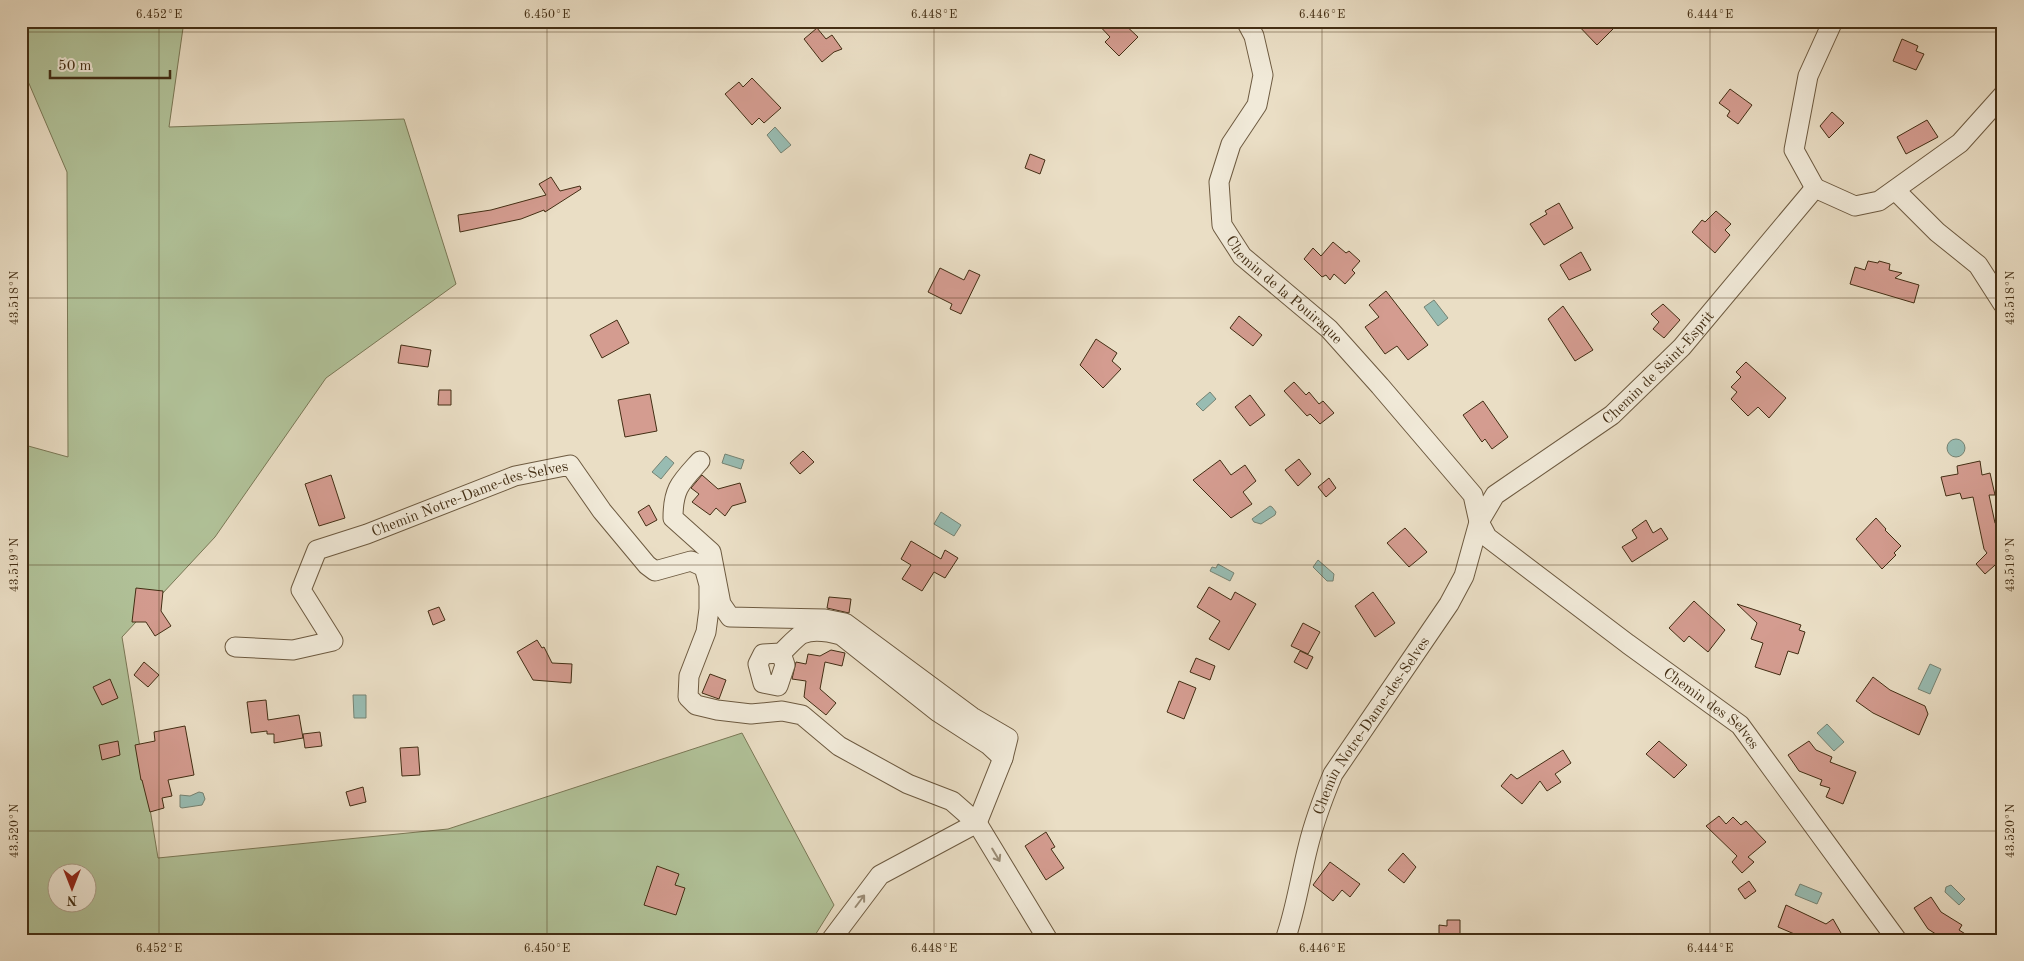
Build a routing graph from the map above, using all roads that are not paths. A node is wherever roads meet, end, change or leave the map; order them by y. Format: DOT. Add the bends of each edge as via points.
graph roads {
  1 [pos="1246,21"];
  2 [pos="1833,21"];
  3 [pos="2003,94"];
  4 [pos="1815,188"];
  5 [pos="1895,190"];
  6 [pos="2003,304"];
  7 [pos="700,462"];
  8 [pos="1480,522"];
  9 [pos="235,647"];
  10 [pos="781,653"];
  11 [pos="1003,758"];
  12 [pos="976,823"];
  13 [pos="830,940"];
  14 [pos="1048,940"];
  15 [pos="1285,940"];
  16 [pos="1897,940"];
  1 -- 8 [label="street, Chemin de la Pouiraque" via="1254,36 1263,75 1257,105 1231,144 1219,182 1222,225 1242,256 1329,328 1380,386 1473,495"];
  2 -- 4 [label="street" via="1808,76 1794,150"];
  3 -- 5 [label="street" via="1960,143"];
  4 -- 5 [label="street" via="1856,206 1879,201"];
  4 -- 8 [label="street, Chemin de Saint-Esprit" via="1682,348 1612,415 1495,495"];
  5 -- 6 [label="street" via="1978,265"];
  7 -- 11 [label="street" via="679,484 673,503 673,518 711,552 721,604 730,617 825,619 845,623 972,717 1008,738"];
  8 -- 15 [label="street, Chemin Notre-Dame-des-Selves" via="1464,576 1449,604 1333,774 1308,847 1294,917"];
  8 -- 16 [label="street, Chemin des Selves" via="1487,537 1510,556 1740,725"];
  9 -- 12 [label="street, Chemin Notre-Dame-des-Selves" via="293,650 333,641 301,590 317,550 367,534 515,476 570,465 602,511 655,571 691,561 704,567 709,585 706,632 689,676 688,697 696,705 751,714 782,711 802,715 839,746 908,784 952,801"];
  10 -- 11 [label="street" via="801,634 831,632 841,635 938,712 989,745"];
  11 -- 12 [label="street"];
  13 -- 12 [label="street, one-way" via="880,875"];
  12 -- 14 [label="street, Chemin Notre-Dame-des-Selves, one-way"];
}
